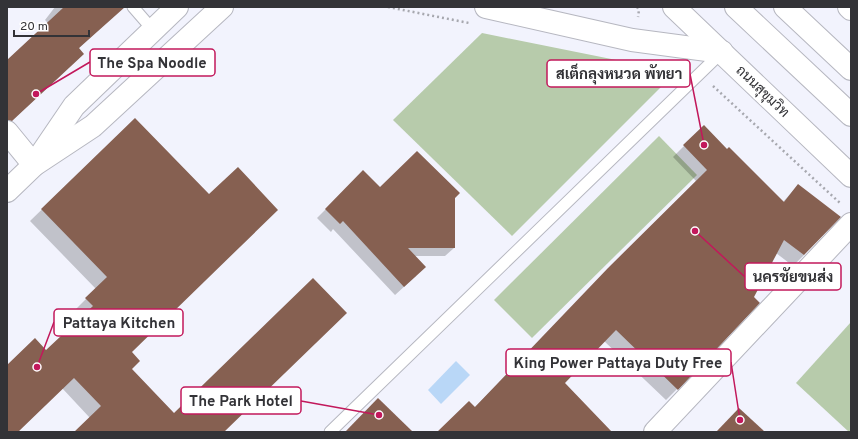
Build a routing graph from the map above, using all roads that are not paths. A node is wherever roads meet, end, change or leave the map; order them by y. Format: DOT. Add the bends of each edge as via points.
graph roads {
  1 [pos="133,7"];
  2 [pos="177,7"];
  3 [pos="222,7"];
  4 [pos="486,7"];
  5 [pos="674,7"];
  6 [pos="736,7"];
  7 [pos="785,7"];
  8 [pos="153,30"];
  9 [pos="722,52"];
  10 [pos="851,69"];
  11 [pos="851,115"];
  12 [pos="7,132"];
  13 [pos="34,165"];
  14 [pos="851,176"];
  15 [pos="7,191"];
  16 [pos="848,216"];
  17 [pos="330,432"];
  18 [pos="655,432"];
  1 -- 8 [label="lane"];
  2 -- 8 [label="main road"];
  3 -- 13 [label="main road" via="93,126"];
  4 -- 9 [label="main road" via="632,40"];
  5 -- 9 [label="main road, ถนนสุขุมวิท"];
  6 -- 11 [label="main road"];
  7 -- 10 [label="main road"];
  8 -- 13 [label="main road" via="74,106"];
  9 -- 14 [label="main road, ถนนสุขุมวิท"];
  9 -- 17 [label="lane"];
  12 -- 13 [label="main road"];
  13 -- 15 [label="main road"];
  16 -- 18 [label="main road"];
}
